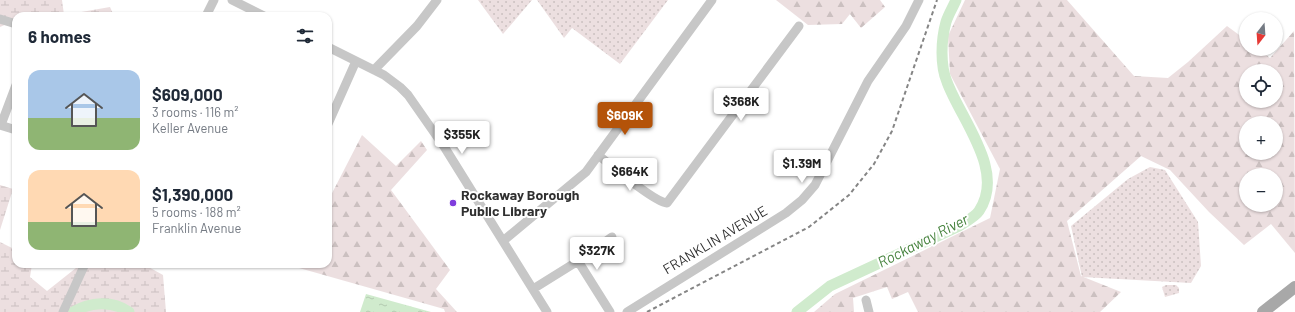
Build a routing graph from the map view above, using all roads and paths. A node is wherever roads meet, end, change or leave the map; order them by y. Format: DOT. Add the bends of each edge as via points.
graph roads {
  1 [pos="214,0"];
  2 [pos="232,0"];
  3 [pos="437,0"];
  4 [pos="712,0"];
  5 [pos="919,0"];
  6 [pos="208,12"];
  7 [pos="256,12"];
  8 [pos="0,19"];
  9 [pos="12,23"];
  10 [pos="798,26"];
  11 [pos="332,49"];
  12 [pos="356,61"];
  13 [pos="374,70"];
  14 [pos="12,96"];
  15 [pos="332,115"];
  16 [pos="1,125"];
  17 [pos="12,129"];
  18 [pos="598,155"];
  19 [pos="612,236"];
  20 [pos="503,241"];
  21 [pos="578,261"];
  22 [pos="83,268"];
  23 [pos="1295,287"];
  24 [pos="533,289"];
  25 [pos="866,300"];
  26 [pos="63,312"];
  27 [pos="547,312"];
  28 [pos="610,312"];
  29 [pos="627,312"];
  30 [pos="869,312"];
  31 [pos="1263,312"];
  1 -- 6 [label="street"];
  2 -- 7 [label="street"];
  3 -- 13 [label="street" via="417,26"];
  4 -- 18 [label="street"];
  5 -- 29 [label="street, FRANKLIN AVENUE" via="906,26 868,80 822,172 802,200 786,213"];
  8 -- 9 [label="street"];
  10 -- 18 [label="street" via="667,203 646,191"];
  11 -- 12 [label="street"];
  12 -- 13 [label="street"];
  12 -- 15 [label="street"];
  13 -- 20 [label="street" via="394,82 408,95 445,148"];
  14 -- 16 [label="street"];
  16 -- 17 [label="street"];
  18 -- 20 [label="street" via="586,172"];
  19 -- 21 [label="street"];
  20 -- 24 [label="street"];
  21 -- 24 [label="street"];
  21 -- 28 [label="street"];
  22 -- 26 [label="street"];
  23 -- 31 [label="main road"];
  24 -- 27 [label="street"];
  25 -- 30 [label="street"];
}
